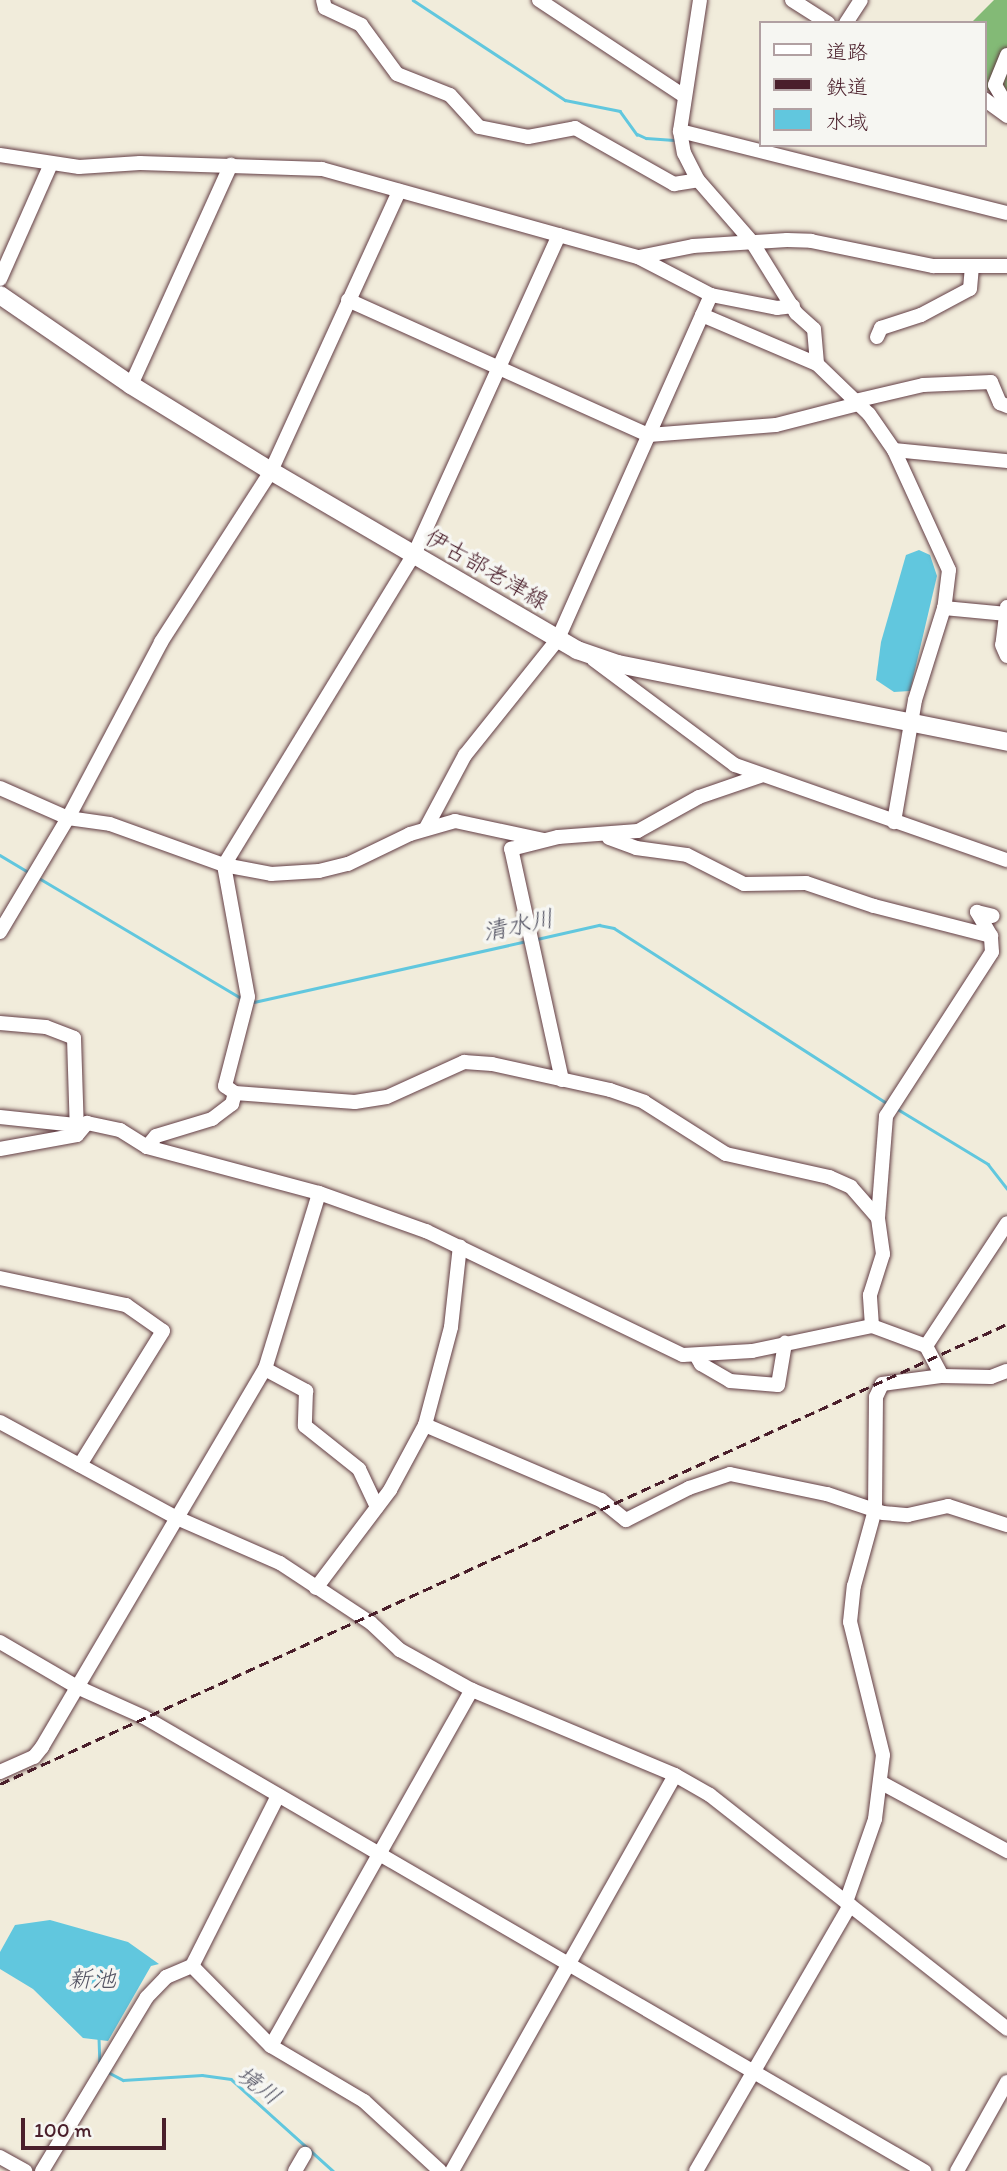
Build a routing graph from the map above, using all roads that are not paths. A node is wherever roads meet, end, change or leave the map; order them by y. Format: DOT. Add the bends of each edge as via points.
graph roads {
  1 [pos="323,0"];
  2 [pos="539,0"];
  3 [pos="700,0"];
  4 [pos="792,0"];
  5 [pos="861,0"];
  6 [pos="825,21"];
  7 [pos="847,21"];
  8 [pos="1007,55"];
  9 [pos="684,96"];
  10 [pos="986,100"];
  11 [pos="1007,106"];
  12 [pos="1007,116"];
  13 [pos="680,131"];
  14 [pos="0,155"];
  15 [pos="51,164"];
  16 [pos="231,165"];
  17 [pos="698,180"];
  18 [pos="399,191"];
  19 [pos="1007,213"];
  20 [pos="559,234"];
  21 [pos="752,242"];
  22 [pos="638,257"];
  23 [pos="1007,266"];
  24 [pos="972,268"];
  25 [pos="0,279"];
  26 [pos="0,295"];
  27 [pos="711,296"];
  28 [pos="348,300"];
  29 [pos="793,306"];
  30 [pos="702,315"];
  31 [pos="877,337"];
  32 [pos="817,364"];
  33 [pos="499,368"];
  34 [pos="131,385"];
  35 [pos="856,403"];
  36 [pos="1007,405"];
  37 [pos="649,435"];
  38 [pos="894,450"];
  39 [pos="1007,461"];
  40 [pos="271,471"];
  41 [pos="414,554"];
  42 [pos="944,608"];
  43 [pos="1007,611"];
  44 [pos="558,639"];
  45 [pos="577,650"];
  46 [pos="1007,656"];
  47 [pos="912,722"];
  48 [pos="1007,742"];
  49 [pos="760,776"];
  50 [pos="0,788"];
  51 [pos="68,818"];
  52 [pos="894,822"];
  53 [pos="426,828"];
  54 [pos="604,835"];
  55 [pos="544,840"];
  56 [pos="1007,860"];
  57 [pos="224,865"];
  58 [pos="993,916"];
  59 [pos="0,932"];
  60 [pos="991,936"];
  61 [pos="0,1023"];
  62 [pos="562,1080"];
  63 [pos="235,1093"];
  64 [pos="0,1117"];
  65 [pos="76,1130"];
  66 [pos="147,1147"];
  67 [pos="0,1149"];
  68 [pos="319,1193"];
  69 [pos="878,1218"];
  70 [pos="1007,1223"];
  71 [pos="460,1246"];
  72 [pos="0,1278"];
  73 [pos="872,1326"];
  74 [pos="785,1343"];
  75 [pos="926,1346"];
  76 [pos="697,1357"];
  77 [pos="265,1369"];
  78 [pos="1007,1371"];
  79 [pos="942,1376"];
  80 [pos="0,1422"];
  81 [pos="425,1425"];
  82 [pos="80,1465"];
  83 [pos="377,1507"];
  84 [pos="875,1510"];
  85 [pos="177,1518"];
  86 [pos="1007,1525"];
  87 [pos="316,1588"];
  88 [pos="0,1642"];
  89 [pos="77,1687"];
  90 [pos="472,1690"];
  91 [pos="0,1772"];
  92 [pos="675,1775"];
  93 [pos="880,1782"];
  94 [pos="278,1796"];
  95 [pos="1007,1851"];
  96 [pos="378,1854"];
  97 [pos="848,1904"];
  98 [pos="568,1965"];
  99 [pos="192,1966"];
  100 [pos="1007,2029"];
  101 [pos="271,2046"];
  102 [pos="750,2071"];
  103 [pos="1007,2082"];
  104 [pos="305,2154"];
  105 [pos="0,2157"];
  106 [pos="25,2171"];
  107 [pos="42,2171"];
  108 [pos="295,2171"];
  109 [pos="440,2171"];
  110 [pos="452,2171"];
  111 [pos="696,2171"];
  112 [pos="924,2171"];
  113 [pos="957,2171"];
  1 -- 17 [label="street" via="325,8 361,25 397,74 450,95 479,127 528,137 575,128 674,184"];
  2 -- 9 [label="street"];
  3 -- 9 [label="street"];
  4 -- 6 [label="street"];
  5 -- 7 [label="street"];
  8 -- 11 [label="street" via="995,85"];
  9 -- 13 [label="street"];
  10 -- 12 [label="street"];
  13 -- 17 [label="street"];
  13 -- 19 [label="street"];
  14 -- 15 [label="street"];
  15 -- 16 [label="street"];
  15 -- 25 [label="street"];
  16 -- 18 [label="street" via="322,169"];
  16 -- 34 [label="street"];
  17 -- 21 [label="street"];
  18 -- 20 [label="street"];
  18 -- 28 [label="street"];
  20 -- 22 [label="street"];
  20 -- 33 [label="street"];
  21 -- 22 [label="street" via="693,246"];
  21 -- 24 [label="street" via="811,241 933,266"];
  21 -- 29 [label="street"];
  22 -- 27 [label="street"];
  23 -- 24 [label="street"];
  24 -- 31 [label="street" via="970,289 920,316 881,328"];
  26 -- 34 [label="main road, 伊古部老津線"];
  27 -- 29 [label="street" via="777,308"];
  27 -- 30 [label="street"];
  28 -- 33 [label="street"];
  28 -- 40 [label="street"];
  29 -- 32 [label="street" via="814,329"];
  30 -- 32 [label="street"];
  30 -- 37 [label="street"];
  32 -- 35 [label="street"];
  33 -- 37 [label="street"];
  33 -- 41 [label="street"];
  34 -- 40 [label="main road, 伊古部老津線"];
  35 -- 36 [label="street" via="923,385 991,382 1000,403"];
  35 -- 37 [label="street" via="776,425"];
  35 -- 38 [label="street"];
  37 -- 44 [label="street"];
  38 -- 39 [label="street"];
  38 -- 42 [label="street" via="943,552 949,584"];
  40 -- 41 [label="main road, 伊古部老津線"];
  40 -- 51 [label="street" via="161,642"];
  41 -- 44 [label="main road, 伊古部老津線"];
  41 -- 57 [label="street"];
  42 -- 43 [label="street"];
  42 -- 47 [label="street"];
  43 -- 46 [label="street" via="1002,645"];
  44 -- 45 [label="main road, 伊古部老津線"];
  44 -- 53 [label="street" via="465,755"];
  45 -- 47 [label="main road, 伊古部老津線" via="618,664"];
  45 -- 49 [label="street" via="735,765"];
  47 -- 48 [label="main road, 伊古部老津線"];
  47 -- 52 [label="street"];
  49 -- 52 [label="street"];
  49 -- 54 [label="street" via="699,797 638,831"];
  50 -- 51 [label="street"];
  51 -- 57 [label="street" via="110,824"];
  51 -- 59 [label="street"];
  52 -- 56 [label="street"];
  53 -- 55 [label="street" via="455,821"];
  53 -- 57 [label="street" via="348,864 319,871 271,874"];
  54 -- 55 [label="street"];
  54 -- 60 [label="street" via="636,848 687,855 744,884 806,883"];
  55 -- 62 [label="street" via="515,846 510,854"];
  57 -- 63 [label="street" via="247,1001 225,1086"];
  58 -- 60 [label="street" via="977,912"];
  60 -- 69 [label="street" via="992,952 893,1105"];
  61 -- 65 [label="street" via="46,1027 74,1038"];
  62 -- 63 [label="street" via="464,1062 387,1097 355,1102"];
  62 -- 69 [label="street" via="644,1102 726,1154 829,1177 851,1187"];
  63 -- 66 [label="street" via="232,1104 212,1119 156,1136"];
  64 -- 65 [label="street"];
  65 -- 66 [label="street" via="87,1123 120,1130"];
  65 -- 67 [label="street"];
  66 -- 68 [label="street"];
  68 -- 71 [label="street"];
  68 -- 77 [label="street"];
  69 -- 73 [label="street" via="883,1254 870,1294"];
  70 -- 75 [label="street"];
  71 -- 76 [label="street" via="683,1355"];
  71 -- 81 [label="street" via="451,1327"];
  72 -- 82 [label="street" via="126,1305 163,1331"];
  73 -- 74 [label="street"];
  73 -- 75 [label="street"];
  74 -- 76 [label="street"];
  74 -- 76 [label="street" via="778,1385 730,1381"];
  75 -- 79 [label="street"];
  77 -- 83 [label="street" via="306,1391 305,1426 359,1469"];
  77 -- 85 [label="street"];
  78 -- 79 [label="street" via="991,1377"];
  79 -- 84 [label="street" via="882,1384 876,1397"];
  80 -- 82 [label="street"];
  81 -- 83 [label="street" via="403,1472"];
  81 -- 84 [label="street" via="601,1500 626,1520 730,1474 827,1494"];
  82 -- 85 [label="street"];
  83 -- 87 [label="street"];
  84 -- 86 [label="street" via="908,1515 957,1507"];
  84 -- 93 [label="street" via="854,1586 850,1622 883,1755"];
  85 -- 87 [label="street" via="280,1563"];
  85 -- 89 [label="street"];
  87 -- 90 [label="street" via="371,1623 400,1650"];
  88 -- 89 [label="street"];
  89 -- 91 [label="street" via="34,1758"];
  89 -- 94 [label="street" via="144,1717"];
  90 -- 92 [label="street"];
  90 -- 96 [label="street"];
  92 -- 97 [label="street" via="710,1795"];
  92 -- 98 [label="street"];
  93 -- 95 [label="street"];
  93 -- 97 [label="street" via="875,1819"];
  94 -- 96 [label="street"];
  94 -- 99 [label="street"];
  96 -- 98 [label="street"];
  96 -- 101 [label="street"];
  97 -- 100 [label="street"];
  97 -- 102 [label="street"];
  98 -- 102 [label="street"];
  98 -- 110 [label="street"];
  99 -- 101 [label="street"];
  99 -- 107 [label="street" via="166,1977 147,1997"];
  101 -- 109 [label="street" via="364,2101"];
  102 -- 111 [label="street"];
  102 -- 112 [label="street"];
  103 -- 113 [label="street"];
  104 -- 108 [label="street"];
  105 -- 106 [label="street"];
}
